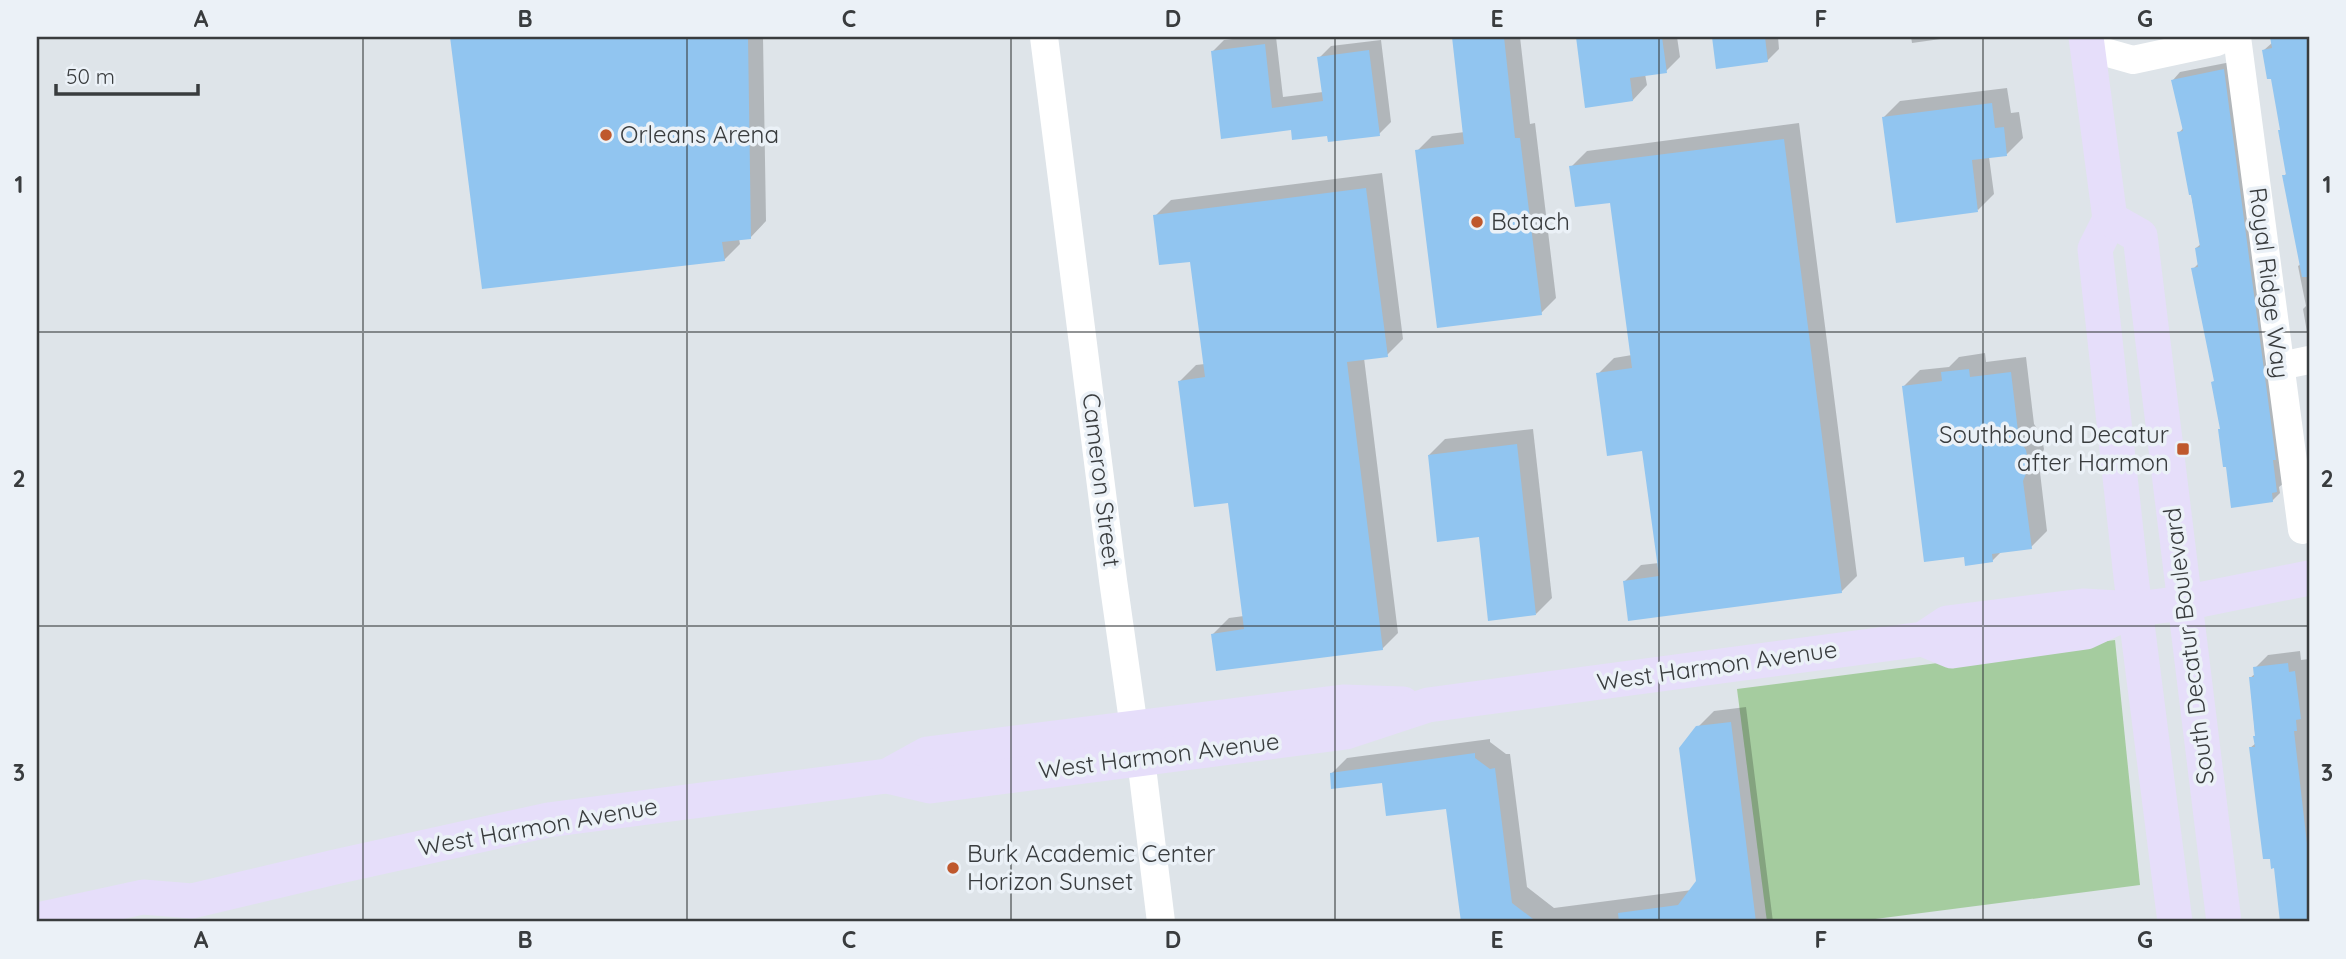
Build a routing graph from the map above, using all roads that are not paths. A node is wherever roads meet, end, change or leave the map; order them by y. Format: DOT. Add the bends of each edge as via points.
graph roads {
  1 [pos="1044,37"];
  2 [pos="2222,37"];
  3 [pos="2237,37"];
  4 [pos="2095,40"];
  5 [pos="2110,219"];
  6 [pos="2309,360"];
  7 [pos="2280,366"];
  8 [pos="2306,529"];
  9 [pos="2309,578"];
  10 [pos="2184,603"];
  11 [pos="2136,609"];
  12 [pos="1137,743"];
  13 [pos="192,901"];
  14 [pos="37,920"];
  15 [pos="158,922"];
  16 [pos="1161,922"];
  17 [pos="2175,922"];
  18 [pos="2224,922"];
  1 -- 12 [label="street, Cameron Street"];
  2 -- 4 [label="street" via="2217,42 2133,60"];
  3 -- 7 [label="street, Royal Ridge Way"];
  4 -- 5 [label="main road"];
  5 -- 10 [label="main road, South Decatur Boulevard" via="2140,236"];
  5 -- 11 [label="main road, South Decatur Boulevard" via="2095,249"];
  6 -- 7 [label="street"];
  7 -- 8 [label="street, Royal Ridge Way"];
  9 -- 10 [label="main road, West Harmon Avenue"];
  10 -- 11 [label="main road, West Harmon Avenue"];
  10 -- 18 [label="main road, South Decatur Boulevard"];
  11 -- 12 [label="main road, West Harmon Avenue" via="2086,632 1952,651 1923,639 1428,705 1343,702"];
  11 -- 17 [label="main road, South Decatur Boulevard"];
  12 -- 13 [label="main road, West Harmon Avenue" via="927,754 887,776 548,820"];
  12 -- 16 [label="street, Cameron Street"];
  13 -- 14 [label="main road, West Harmon Avenue" via="143,897"];
  13 -- 15 [label="main road, West Harmon Avenue"];
}
